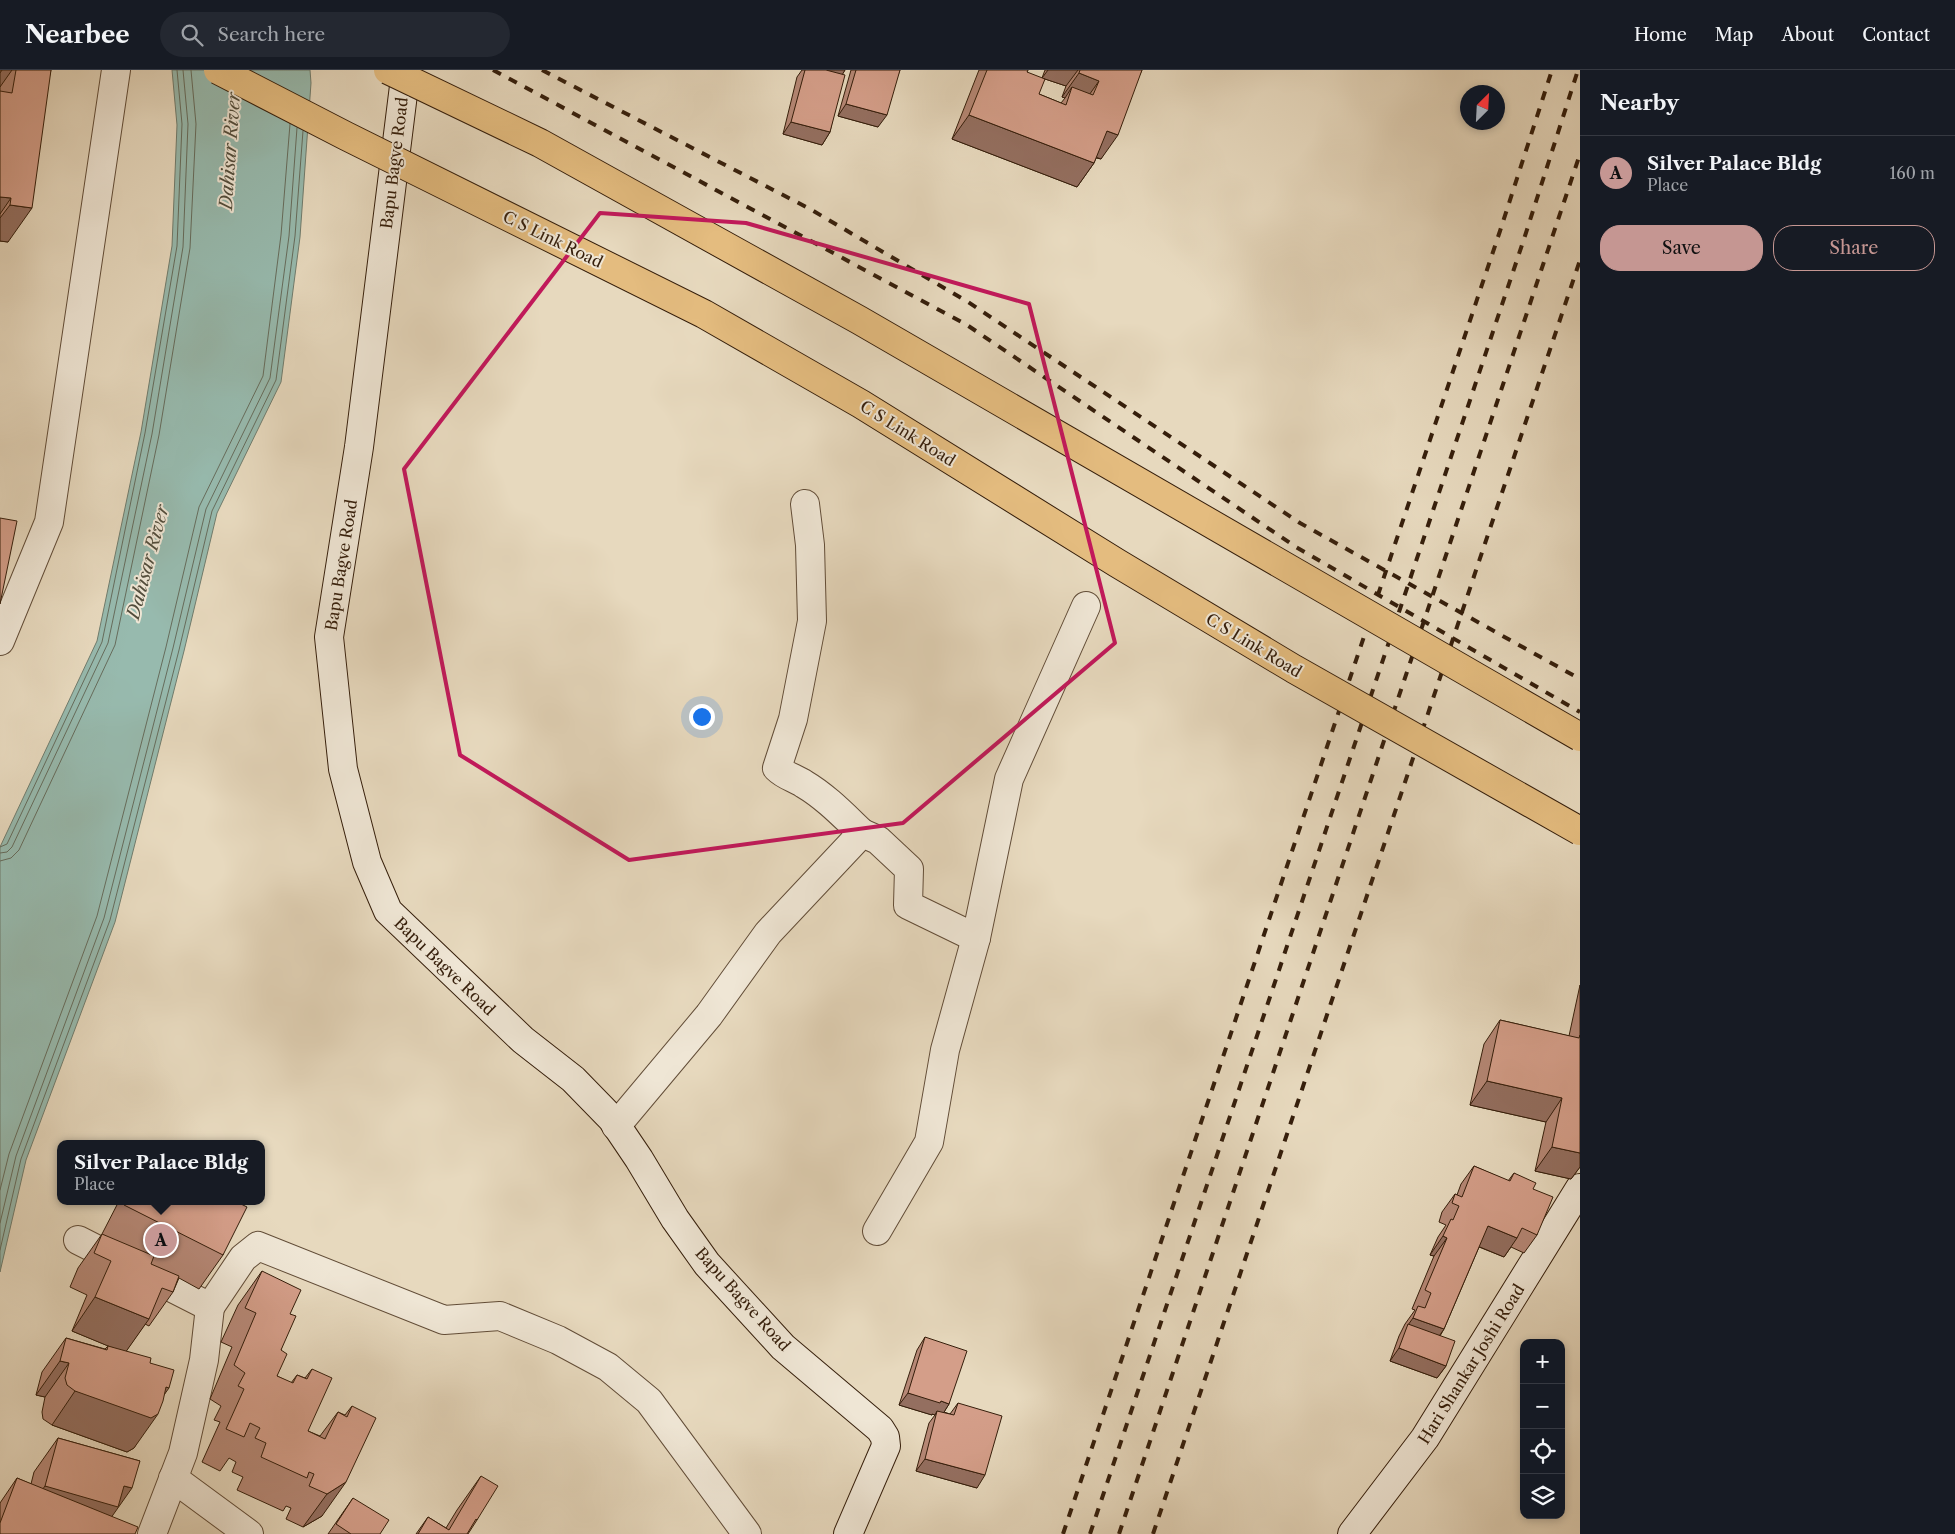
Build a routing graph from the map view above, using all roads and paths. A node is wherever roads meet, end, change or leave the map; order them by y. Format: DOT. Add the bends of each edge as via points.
graph roads {
  1 [pos="116,70"];
  2 [pos="218,70"];
  3 [pos="388,70"];
  4 [pos="406,70"];
  5 [pos="805,504"];
  6 [pos="1086,606"];
  7 [pos="0,641"];
  8 [pos="1580,737"];
  9 [pos="1580,831"];
  10 [pos="862,833"];
  11 [pos="976,938"];
  12 [pos="616,1126"];
  13 [pos="1580,1188"];
  14 [pos="877,1230"];
  15 [pos="78,1240"];
  16 [pos="210,1307"];
  17 [pos="173,1478"];
  18 [pos="152,1534"];
  19 [pos="249,1534"];
  20 [pos="748,1534"];
  21 [pos="848,1534"];
  22 [pos="1352,1534"];
  1 -- 7 [label="street" via="50,522"];
  2 -- 9 [label="main road, C S Link Road, bridge" via="704,314 861,404 1285,664"];
  3 -- 8 [label="main road, bridge" via="540,143 859,320"];
  4 -- 12 [label="street, Bapu Bagve Road" via="359,447 329,636 343,769 367,862 388,911 523,1040 573,1079"];
  5 -- 10 [label="street" via="810,545 812,621 793,719 777,768 828,800"];
  6 -- 11 [label="street" via="1009,779"];
  10 -- 11 [label="street" via="878,840 909,869 908,905"];
  10 -- 12 [label="street" via="768,933 709,1016"];
  11 -- 14 [label="street" via="945,1050 929,1142"];
  12 -- 21 [label="street, Bapu Bagve Road" via="707,1264 782,1347 880,1429 886,1438 886,1446"];
  13 -- 22 [label="street, Hari Shankar Joshi Road" via="1426,1438"];
  15 -- 16 [label="street"];
  16 -- 17 [label="street" via="204,1360 183,1453"];
  16 -- 20 [label="street" via="244,1258 258,1246 444,1320 500,1316 558,1340 608,1367 649,1401"];
  17 -- 18 [label="street"];
  17 -- 19 [label="street"];
}
